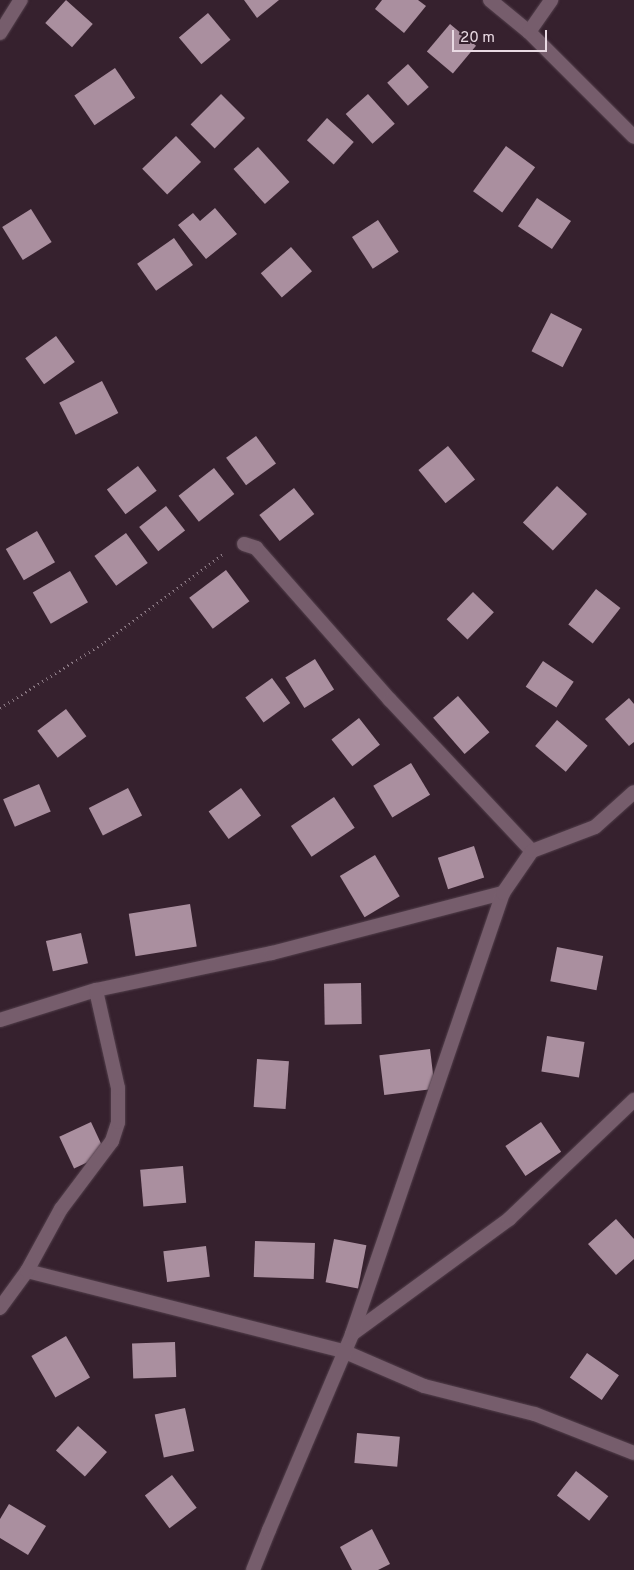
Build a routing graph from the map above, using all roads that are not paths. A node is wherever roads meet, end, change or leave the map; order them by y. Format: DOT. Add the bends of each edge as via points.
graph roads {
  1 [pos="21,0"];
  2 [pos="490,0"];
  3 [pos="552,0"];
  4 [pos="530,32"];
  5 [pos="0,33"];
  6 [pos="634,137"];
  7 [pos="244,544"];
  8 [pos="634,792"];
  9 [pos="532,852"];
  10 [pos="502,894"];
  11 [pos="96,990"];
  12 [pos="0,1020"];
  13 [pos="634,1100"];
  14 [pos="27,1271"];
  15 [pos="0,1308"];
  16 [pos="352,1334"];
  17 [pos="342,1351"];
  18 [pos="634,1453"];
  19 [pos="252,1570"];
  1 -- 5 [label="street"];
  2 -- 4 [label="street"];
  3 -- 4 [label="street"];
  4 -- 6 [label="street"];
  7 -- 9 [label="street" via="256,548 390,700"];
  8 -- 9 [label="street" via="595,827"];
  9 -- 10 [label="street"];
  10 -- 11 [label="street" via="272,953"];
  10 -- 16 [label="street"];
  11 -- 12 [label="street"];
  11 -- 14 [label="street" via="118,1088 118,1122 112,1140 61,1209"];
  13 -- 16 [label="street" via="509,1219"];
  14 -- 15 [label="street"];
  14 -- 17 [label="street"];
  16 -- 17 [label="street"];
  17 -- 18 [label="street" via="424,1386 535,1414"];
  17 -- 19 [label="street"];
}
